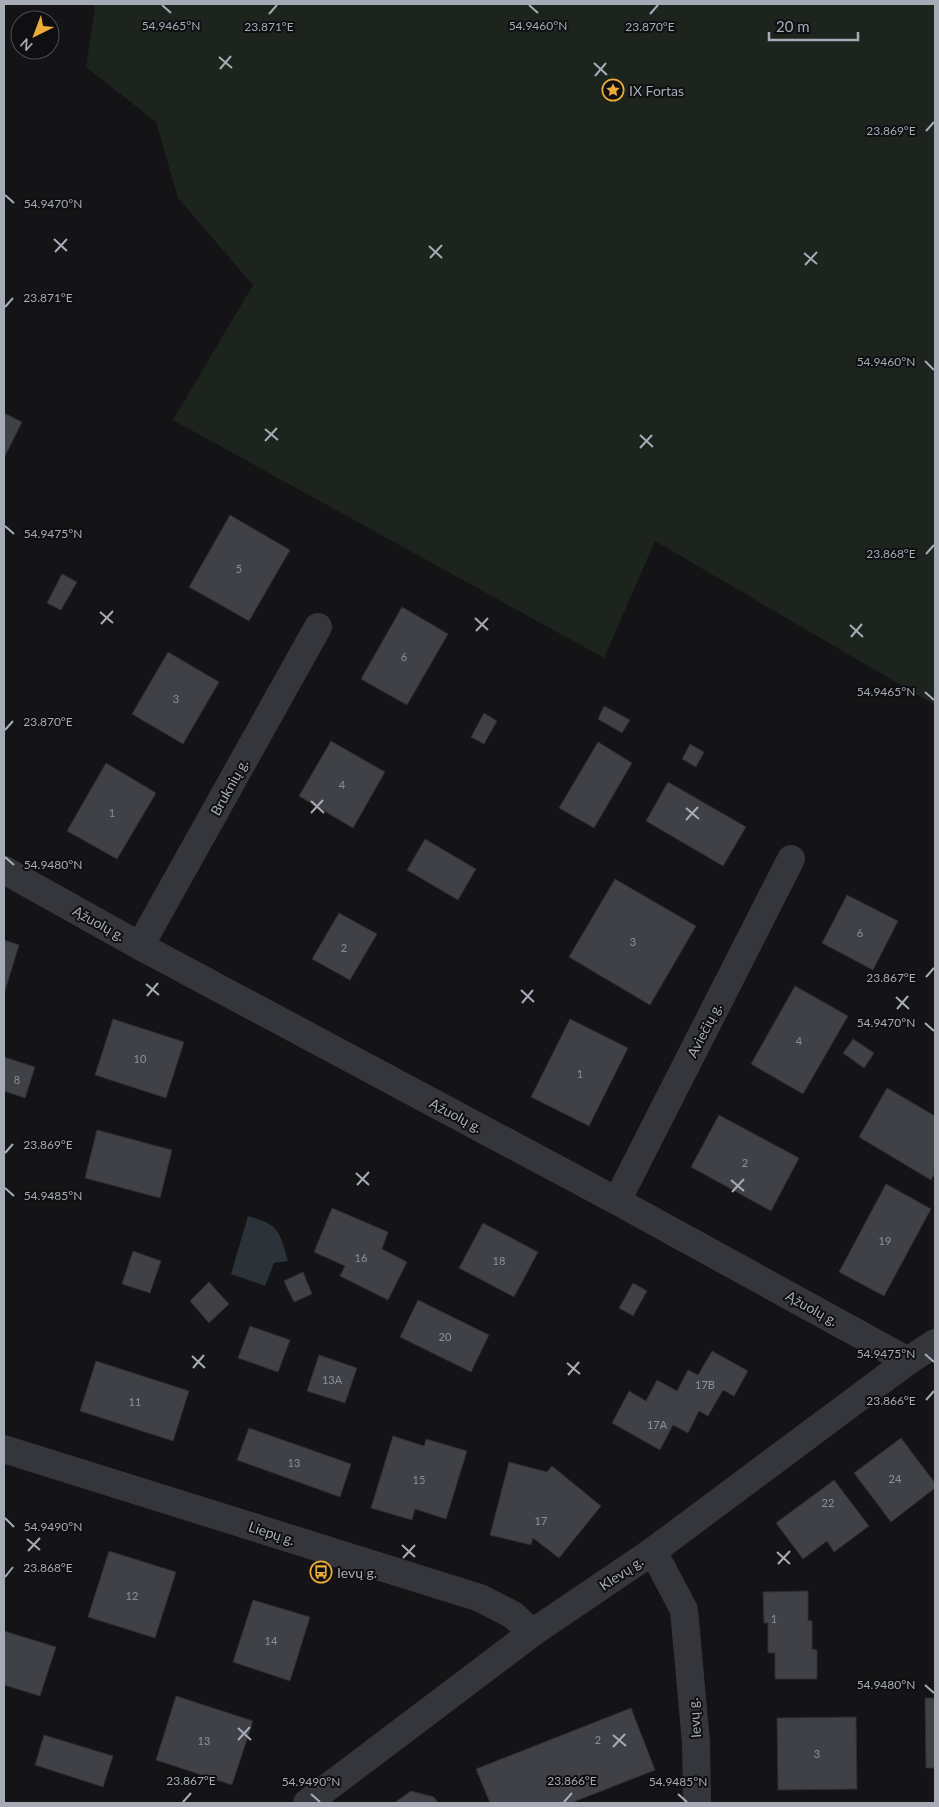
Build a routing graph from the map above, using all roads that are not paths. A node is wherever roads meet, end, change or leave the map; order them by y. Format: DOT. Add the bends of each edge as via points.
graph roads {
  1 [pos="318,627"];
  2 [pos="791,859"];
  3 [pos="4,870"];
  4 [pos="140,946"];
  5 [pos="617,1201"];
  6 [pos="935,1344"];
  7 [pos="908,1361"];
  8 [pos="4,1449"];
  9 [pos="653,1551"];
  10 [pos="532,1633"];
  11 [pos="307,1803"];
  12 [pos="697,1803"];
  1 -- 4 [label="street, Bruknių g."];
  2 -- 5 [label="street, Aviečių g."];
  3 -- 4 [label="street, Ąžuolų g."];
  4 -- 5 [label="street, Ąžuolų g."];
  5 -- 7 [label="street, Ąžuolų g."];
  6 -- 7 [label="street, Klevų g."];
  7 -- 9 [label="street, Klevų g."];
  8 -- 10 [label="street, Liepų g." via="480,1598 513,1615"];
  9 -- 10 [label="street, Klevų g."];
  9 -- 12 [label="street, Ievų g." via="684,1610 696,1742"];
  10 -- 11 [label="street, Klevų g."];
}
